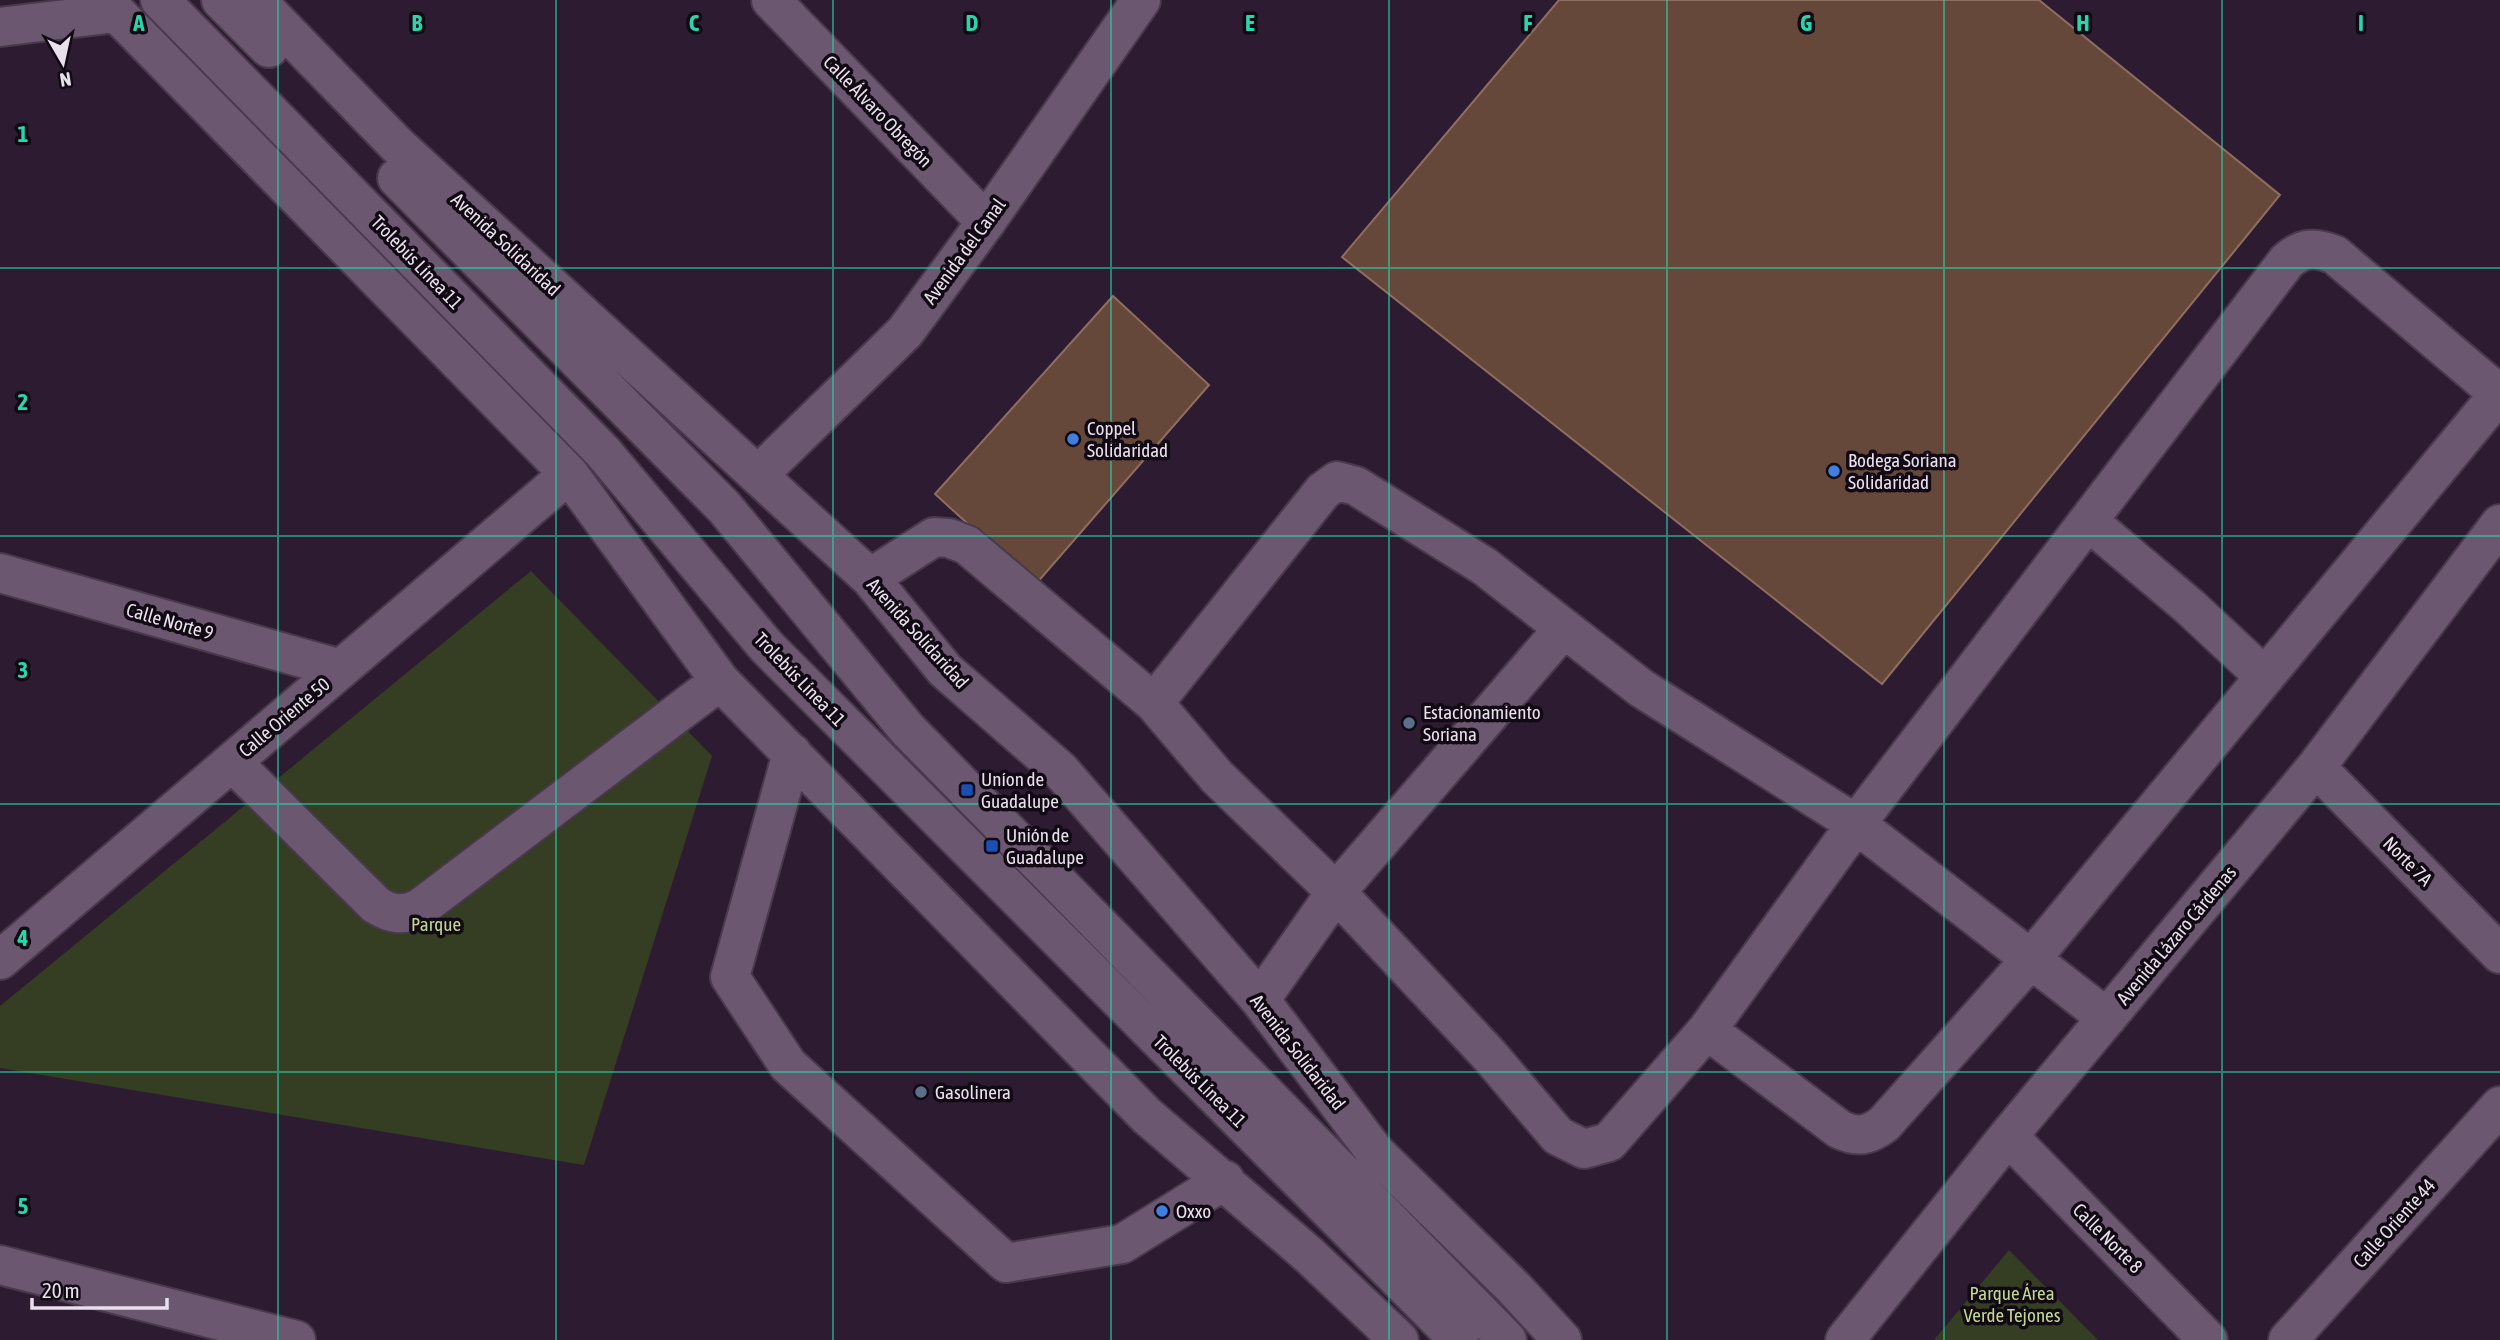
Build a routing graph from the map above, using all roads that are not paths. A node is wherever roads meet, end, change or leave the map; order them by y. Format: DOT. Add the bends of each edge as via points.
graph roads {
  1 [pos="160,0"];
  2 [pos="220,0"];
  3 [pos="256,0"];
  4 [pos="771,0"];
  5 [pos="1140,0"];
  6 [pos="110,7"];
  7 [pos="0,27"];
  8 [pos="986,222"];
  9 [pos="2500,394"];
  10 [pos="569,474"];
  11 [pos="758,475"];
  12 [pos="2088,521"];
  13 [pos="2500,524"];
  14 [pos="0,573"];
  15 [pos="870,578"];
  16 [pos="1564,628"];
  17 [pos="341,669"];
  18 [pos="2266,677"];
  19 [pos="720,681"];
  20 [pos="1154,704"];
  21 [pos="792,753"];
  22 [pos="232,762"];
  23 [pos="2316,767"];
  24 [pos="1856,824"];
  25 [pos="1336,892"];
  26 [pos="2498,948"];
  27 [pos="2032,958"];
  28 [pos="0,960"];
  29 [pos="1260,1000"];
  30 [pos="2107,1018"];
  31 [pos="1707,1030"];
  32 [pos="2500,1106"];
  33 [pos="2008,1136"];
  34 [pos="1225,1180"];
  35 [pos="8,1277"];
  36 [pos="296,1340"];
  37 [pos="1399,1340"];
  38 [pos="1458,1340"];
  39 [pos="1507,1340"];
  40 [pos="1562,1340"];
  41 [pos="1845,1340"];
  42 [pos="2208,1340"];
  43 [pos="2288,1340"];
  1 -- 38 [label="street, Trolebús Línea 11" via="603,452 766,646"];
  2 -- 39 [label="street, Trolebús Línea 11" via="724,508 908,730"];
  3 -- 11 [label="street, Avenida Solidaridad" via="397,145"];
  4 -- 8 [label="street, Calle Álvaro Obregón"];
  5 -- 8 [label="street, Avenida del Canal"];
  6 -- 7 [label="street"];
  6 -- 10 [label="street"];
  8 -- 11 [label="street, Avenida del Canal" via="905,332"];
  9 -- 12 [label="street" via="2335,255 2309,248 2287,261"];
  9 -- 18 [label="street"];
  10 -- 17 [label="street, Calle Oriente 50"];
  10 -- 19 [label="street"];
  11 -- 15 [label="street, Avenida Solidaridad"];
  12 -- 18 [label="street"];
  12 -- 24 [label="street"];
  13 -- 23 [label="street, Avenida Lázaro Cárdenas"];
  14 -- 17 [label="street, Calle Norte 9"];
  15 -- 20 [label="street" via="934,537 967,545"];
  15 -- 29 [label="street, Avenida Solidaridad" via="945,670 1059,770"];
  16 -- 20 [label="street" via="1484,566 1356,486 1337,481 1323,491"];
  16 -- 24 [label="street" via="1641,688"];
  16 -- 25 [label="street"];
  17 -- 22 [label="street, Calle Oriente 50"];
  18 -- 27 [label="street"];
  19 -- 21 [label="street"];
  19 -- 22 [label="street" via="409,913 397,914 376,905"];
  20 -- 25 [label="street" via="1217,777"];
  21 -- 34 [label="street" via="1147,1116"];
  21 -- 34 [label="street" via="730,977 788,1065 1006,1263 1122,1244"];
  22 -- 28 [label="street, Calle Oriente 50"];
  23 -- 26 [label="street, Norte 7A"];
  23 -- 30 [label="street, Avenida Lázaro Cárdenas"];
  24 -- 27 [label="street"];
  24 -- 31 [label="street"];
  25 -- 29 [label="street"];
  25 -- 31 [label="street" via="1490,1056 1558,1136 1584,1149 1609,1142"];
  27 -- 30 [label="street"];
  27 -- 31 [label="street" via="1884,1124 1863,1135 1839,1129"];
  29 -- 40 [label="street, Avenida Solidaridad" via="1375,1152"];
  30 -- 33 [label="street, Avenida Lázaro Cárdenas"];
  32 -- 43 [label="street, Calle Oriente 44"];
  33 -- 41 [label="street, Avenida Lázaro Cárdenas"];
  33 -- 42 [label="street, Calle Norte 8"];
  34 -- 37 [label="street"];
  35 -- 36 [label="street"];
}
